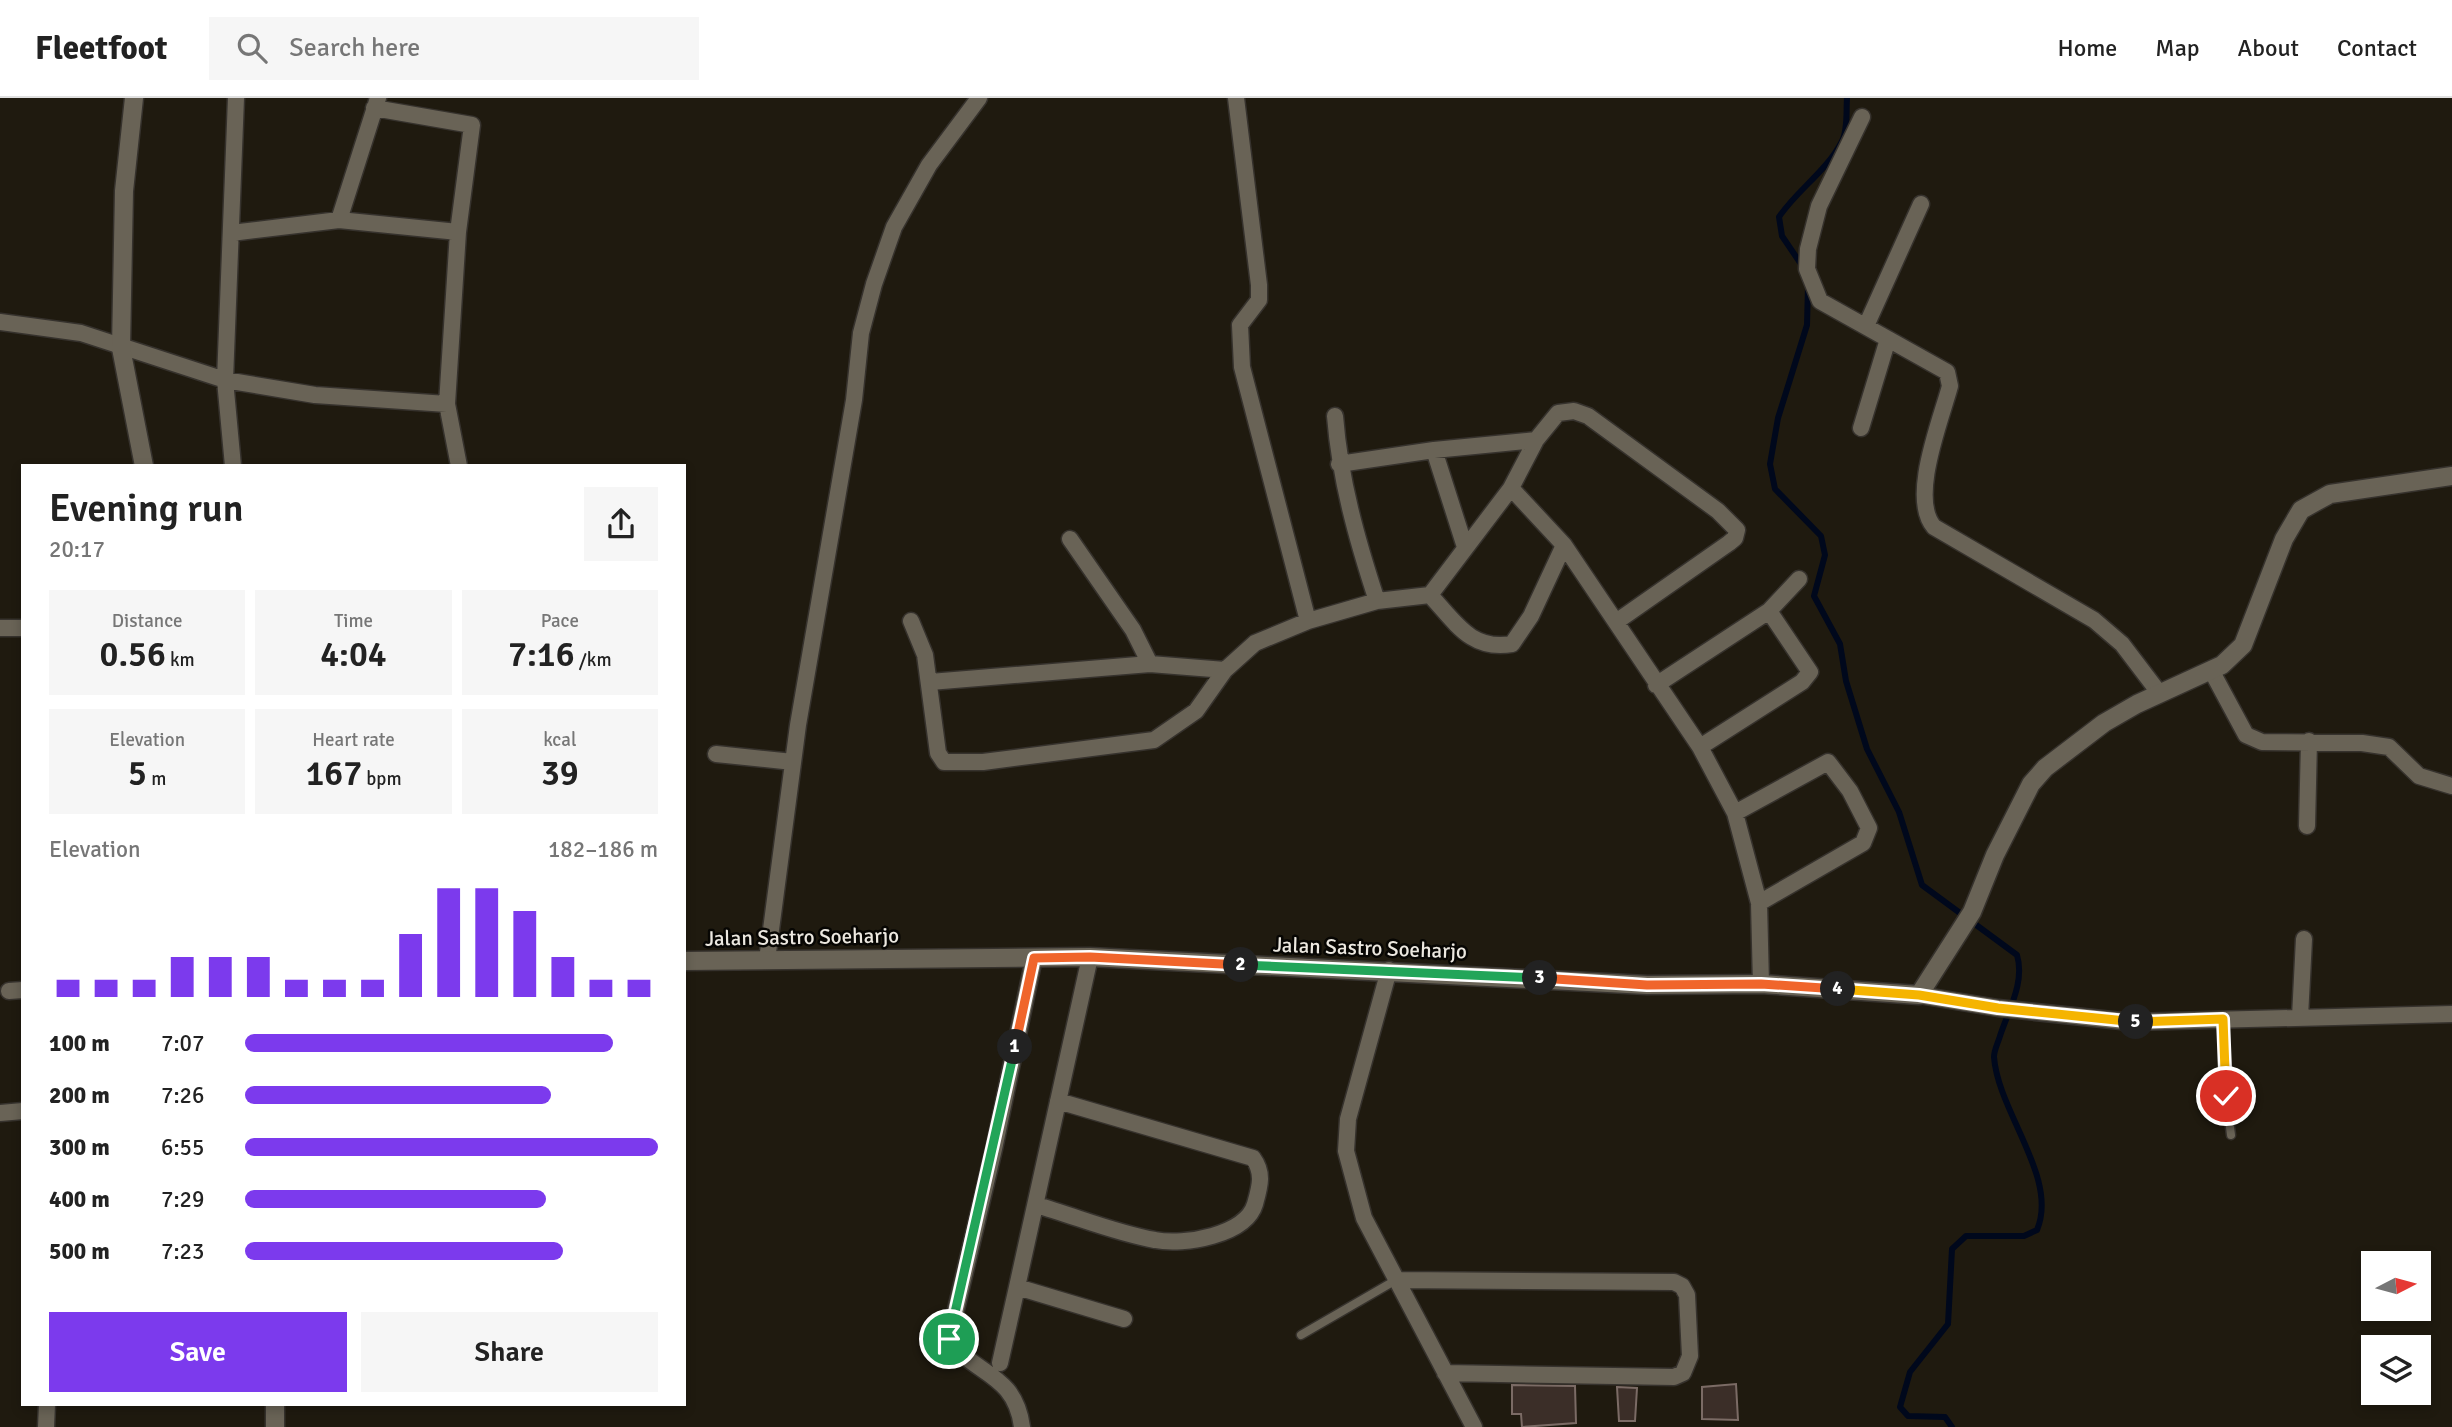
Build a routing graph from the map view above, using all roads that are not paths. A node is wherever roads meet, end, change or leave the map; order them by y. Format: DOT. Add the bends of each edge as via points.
graph roads {
  1 [pos="134,98"];
  2 [pos="236,98"];
  3 [pos="979,98"];
  4 [pos="1236,98"];
  5 [pos="376,103"];
  6 [pos="1862,117"];
  7 [pos="1921,204"];
  8 [pos="339,220"];
  9 [pos="458,232"];
  10 [pos="231,233"];
  11 [pos="0,322"];
  12 [pos="1866,326"];
  13 [pos="1888,339"];
  14 [pos="121,348"];
  15 [pos="225,380"];
  16 [pos="447,404"];
  17 [pos="1335,416"];
  18 [pos="1861,428"];
  19 [pos="1536,440"];
  20 [pos="1434,450"];
  21 [pos="144,464"];
  22 [pos="233,464"];
  23 [pos="458,464"];
  24 [pos="1339,464"];
  25 [pos="2452,476"];
  26 [pos="1511,488"];
  27 [pos="1070,539"];
  28 [pos="1564,545"];
  29 [pos="1465,547"];
  30 [pos="1799,579"];
  31 [pos="1430,595"];
  32 [pos="1377,601"];
  33 [pos="1769,611"];
  34 [pos="911,621"];
  35 [pos="1308,621"];
  36 [pos="1616,622"];
  37 [pos="0,628"];
  38 [pos="21,628"];
  39 [pos="1150,664"];
  40 [pos="1225,670"];
  41 [pos="2211,670"];
  42 [pos="930,682"];
  43 [pos="1656,685"];
  44 [pos="2160,694"];
  45 [pos="2309,741"];
  46 [pos="1700,747"];
  47 [pos="716,754"];
  48 [pos="793,762"];
  49 [pos="2452,786"];
  50 [pos="1735,813"];
  51 [pos="2307,826"];
  52 [pos="1759,903"];
  53 [pos="2304,939"];
  54 [pos="1090,957"];
  55 [pos="1034,958"];
  56 [pos="766,960"];
  57 [pos="686,961"];
  58 [pos="1390,970"];
  59 [pos="1761,984"];
  60 [pos="1919,995"];
  61 [pos="2452,1014"];
  62 [pos="2300,1017"];
  63 [pos="2223,1019"];
  64 [pos="1058,1101"];
  65 [pos="21,1111"];
  66 [pos="0,1112"];
  67 [pos="2231,1135"];
  68 [pos="1035,1205"];
  69 [pos="1396,1280"];
  70 [pos="1017,1287"];
  71 [pos="1124,1319"];
  72 [pos="1301,1335"];
  73 [pos="1000,1363"];
  74 [pos="1445,1373"];
  75 [pos="47,1406"];
  76 [pos="275,1406"];
  77 [pos="46,1427"];
  78 [pos="275,1427"];
  79 [pos="1022,1427"];
  80 [pos="1474,1427"];
  1 -- 14 [label="street" via="124,191"];
  2 -- 10 [label="street"];
  3 -- 48 [label="street" via="929,165 894,227 874,284 861,333 854,400"];
  4 -- 35 [label="street" via="1259,285 1259,300 1240,325 1242,367"];
  5 -- 8 [label="street"];
  5 -- 9 [label="street" via="472,125"];
  6 -- 12 [label="street" via="1819,206 1807,269 1820,301"];
  7 -- 12 [label="street"];
  8 -- 9 [label="street"];
  8 -- 10 [label="street"];
  9 -- 16 [label="street"];
  10 -- 15 [label="street"];
  11 -- 14 [label="street" via="81,333"];
  12 -- 13 [label="street"];
  13 -- 18 [label="street"];
  13 -- 44 [label="street" via="1947,372 1950,386 1926,475 1926,518 1934,527 2094,620 2122,644"];
  14 -- 15 [label="street"];
  14 -- 21 [label="street"];
  15 -- 16 [label="street" via="316,395"];
  15 -- 22 [label="street"];
  16 -- 23 [label="street"];
  17 -- 24 [label="street"];
  19 -- 20 [label="street"];
  19 -- 26 [label="street"];
  19 -- 36 [label="street" via="1558,414 1574,411 1588,416 1718,511 1737,530 1729,543"];
  20 -- 24 [label="street"];
  20 -- 29 [label="street"];
  24 -- 32 [label="street"];
  25 -- 41 [label="street" via="2330,494 2301,510 2284,539 2243,645"];
  26 -- 28 [label="street"];
  26 -- 29 [label="street"];
  27 -- 39 [label="street" via="1133,630"];
  28 -- 31 [label="street" via="1531,616 1512,644 1495,647 1473,641"];
  28 -- 36 [label="street"];
  29 -- 31 [label="street"];
  30 -- 33 [label="street"];
  31 -- 32 [label="street"];
  32 -- 35 [label="street"];
  33 -- 43 [label="street"];
  33 -- 46 [label="street" via="1810,672 1802,682"];
  34 -- 42 [label="street"];
  35 -- 40 [label="street" via="1255,643"];
  36 -- 43 [label="street"];
  37 -- 38 [label="street"];
  39 -- 40 [label="street"];
  39 -- 42 [label="street"];
  40 -- 42 [label="street" via="1196,711 1154,740 983,762 944,762"];
  41 -- 44 [label="street"];
  41 -- 45 [label="street" via="2246,735 2262,742"];
  43 -- 46 [label="street"];
  44 -- 60 [label="street" via="2104,723 2031,784 1990,864 1972,912"];
  45 -- 49 [label="street" via="2389,747 2419,776"];
  45 -- 51 [label="street"];
  46 -- 50 [label="street"];
  47 -- 48 [label="street"];
  48 -- 56 [label="street"];
  50 -- 52 [label="street"];
  50 -- 52 [label="street" via="1828,762 1869,828 1863,843"];
  52 -- 59 [label="street"];
  53 -- 62 [label="street"];
  54 -- 55 [label="street, Jalan Sastro Soeharjo"];
  54 -- 58 [label="street, Jalan Sastro Soeharjo"];
  54 -- 64 [label="street"];
  55 -- 56 [label="street, Jalan Sastro Soeharjo"];
  55 -- 79 [label="street" via="949,1339 956,1350 1007,1387"];
  56 -- 57 [label="street, Jalan Sastro Soeharjo"];
  58 -- 59 [label="street, Jalan Sastro Soeharjo" via="1647,985"];
  58 -- 69 [label="street" via="1348,1119 1346,1151 1364,1218"];
  59 -- 60 [label="street, Jalan Sastro Soeharjo"];
  60 -- 63 [label="street" via="2131,1022"];
  61 -- 62 [label="street"];
  62 -- 63 [label="street"];
  63 -- 67 [label="lane"];
  64 -- 68 [label="street"];
  64 -- 68 [label="street" via="1253,1158 1261,1184 1253,1212 1240,1223 1177,1242"];
  65 -- 66 [label="street"];
  68 -- 70 [label="street"];
  69 -- 72 [label="lane"];
  69 -- 74 [label="street"];
  69 -- 74 [label="street" via="1674,1282 1687,1295 1690,1356 1683,1373 1674,1377"];
  70 -- 71 [label="street"];
  70 -- 73 [label="street"];
  74 -- 80 [label="street"];
  75 -- 77 [label="street"];
  76 -- 78 [label="street"];
}
